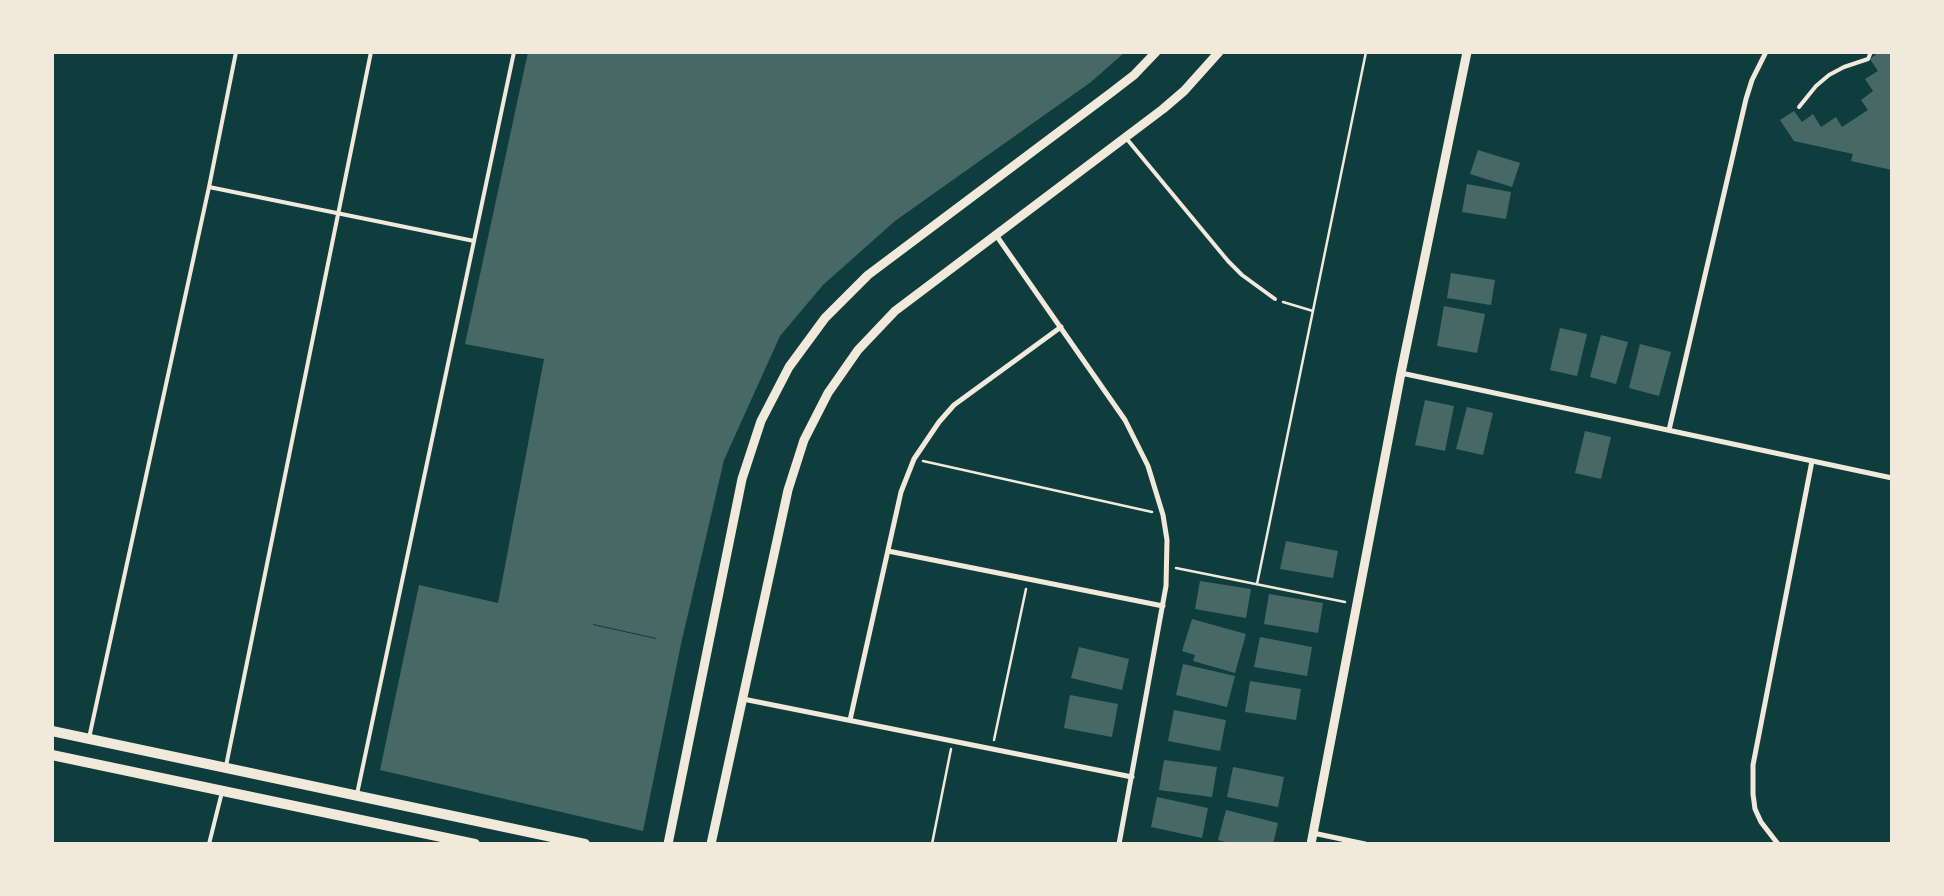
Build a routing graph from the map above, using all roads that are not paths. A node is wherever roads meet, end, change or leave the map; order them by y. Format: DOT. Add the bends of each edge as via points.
graph roads {
  1 [pos="236,52"];
  2 [pos="370,52"];
  3 [pos="514,52"];
  4 [pos="1156,52"];
  5 [pos="1219,52"];
  6 [pos="1467,52"];
  7 [pos="1766,52"];
  8 [pos="1871,52"];
  9 [pos="1799,107"];
  10 [pos="1126,138"];
  11 [pos="209,187"];
  12 [pos="339,215"];
  13 [pos="996,234"];
  14 [pos="474,242"];
  15 [pos="1274,299"];
  16 [pos="1061,327"];
  17 [pos="1401,373"];
  18 [pos="1669,430"];
  19 [pos="1812,461"];
  20 [pos="1892,478"];
  21 [pos="888,551"];
  22 [pos="1164,606"];
  23 [pos="742,698"];
  24 [pos="850,720"];
  25 [pos="52,731"];
  26 [pos="89,738"];
  27 [pos="52,755"];
  28 [pos="226,766"];
  29 [pos="1132,777"];
  30 [pos="222,789"];
  31 [pos="357,794"];
  32 [pos="1313,833"];
  33 [pos="209,844"];
  34 [pos="475,844"];
  35 [pos="585,844"];
  36 [pos="668,844"];
  37 [pos="711,844"];
  38 [pos="1119,844"];
  39 [pos="1311,844"];
  40 [pos="1365,844"];
  41 [pos="1778,844"];
  1 -- 11 [label="lane"];
  2 -- 12 [label="lane"];
  3 -- 14 [label="lane"];
  4 -- 36 [label="street" via="1134,75 868,275 825,318 789,367 761,421 742,479"];
  5 -- 10 [label="street" via="1184,91"];
  6 -- 17 [label="street"];
  7 -- 18 [label="street" via="1746,99"];
  8 -- 9 [label="lane" via="1866,60 1829,75"];
  10 -- 13 [label="street"];
  10 -- 15 [label="lane" via="1228,261"];
  11 -- 12 [label="lane"];
  11 -- 26 [label="lane"];
  12 -- 14 [label="lane"];
  12 -- 28 [label="lane"];
  13 -- 16 [label="street"];
  13 -- 23 [label="street" via="895,311 858,350 824,400 804,440 788,490"];
  14 -- 31 [label="lane"];
  16 -- 21 [label="street" via="954,405 934,428 914,459 901,492"];
  16 -- 22 [label="street" via="1111,398 1137,442 1154,482 1163,515 1168,566"];
  17 -- 18 [label="street"];
  17 -- 32 [label="street"];
  18 -- 19 [label="street"];
  19 -- 20 [label="street"];
  19 -- 41 [label="street" via="1753,766 1755,809"];
  21 -- 22 [label="street"];
  21 -- 24 [label="street"];
  22 -- 29 [label="street"];
  23 -- 24 [label="street"];
  23 -- 37 [label="street"];
  24 -- 29 [label="street"];
  25 -- 26 [label="main road"];
  26 -- 28 [label="main road"];
  27 -- 30 [label="main road"];
  28 -- 31 [label="main road"];
  29 -- 38 [label="street"];
  30 -- 33 [label="lane"];
  30 -- 34 [label="main road"];
  31 -- 35 [label="main road"];
  32 -- 39 [label="street"];
  32 -- 40 [label="street"];
}
